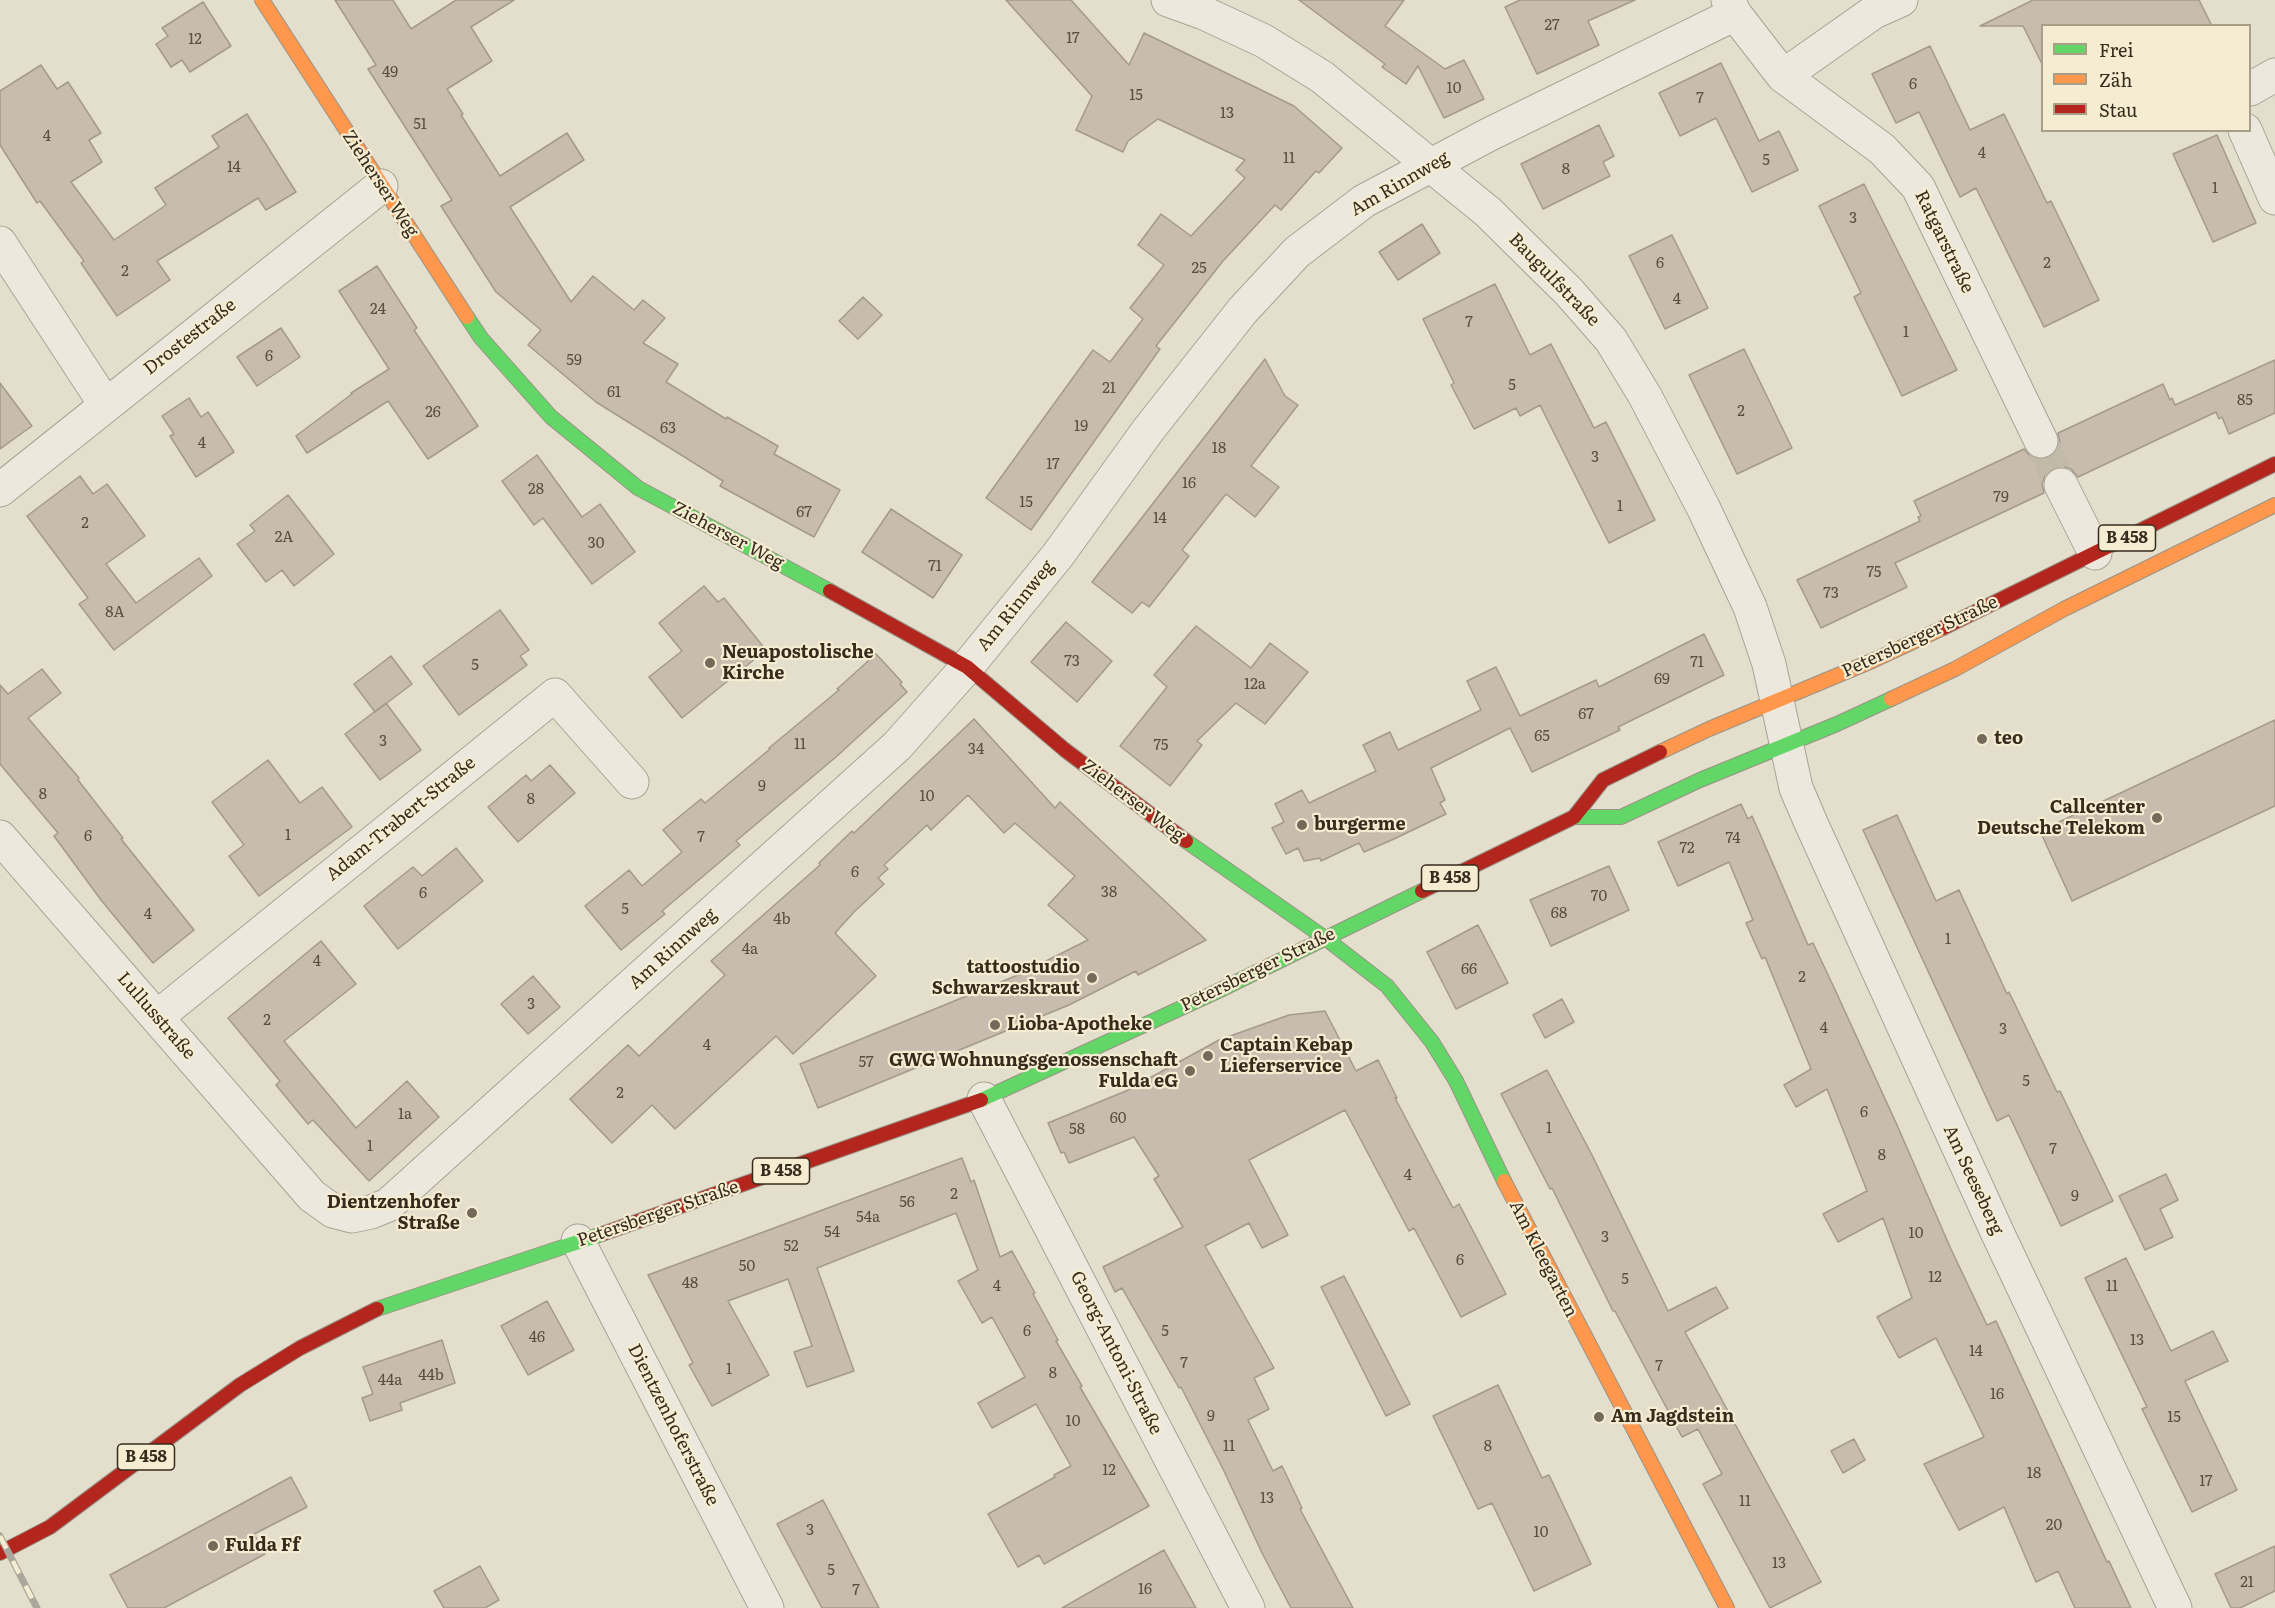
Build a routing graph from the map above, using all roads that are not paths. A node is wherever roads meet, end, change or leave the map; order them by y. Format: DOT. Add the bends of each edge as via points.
graph roads {
  1 [pos="262,0"];
  2 [pos="1168,0"];
  3 [pos="1901,0"];
  4 [pos="1731,7"];
  5 [pos="2275,75"];
  6 [pos="1783,76"];
  7 [pos="2251,88"];
  8 [pos="2246,132"];
  9 [pos="1432,165"];
  10 [pos="381,186"];
  11 [pos="2275,198"];
  12 [pos="0,243"];
  13 [pos="105,404"];
  14 [pos="2041,441"];
  15 [pos="2275,464"];
  16 [pos="2061,485"];
  17 [pos="0,490"];
  18 [pos="2275,505"];
  19 [pos="2095,554"];
  20 [pos="967,667"];
  21 [pos="1777,700"];
  22 [pos="1786,745"];
  23 [pos="632,782"];
  24 [pos="1574,817"];
  25 [pos="0,837"];
  26 [pos="1324,938"];
  27 [pos="157,1017"];
  28 [pos="984,1099"];
  29 [pos="312,1196"];
  30 [pos="578,1241"];
  31 [pos="0,1553"];
  32 [pos="767,1608"];
  33 [pos="1248,1608"];
  34 [pos="1727,1608"];
  35 [pos="2175,1608"];
  1 -- 10 [label="main road, Zieherser Weg"];
  2 -- 9 [label="street, Baugulfstraße" via="1214,17 1298,61"];
  3 -- 6 [label="street" via="1874,12"];
  4 -- 6 [label="street, Ratgarstraße"];
  4 -- 9 [label="street, Am Rinnweg"];
  5 -- 7 [label="street"];
  6 -- 14 [label="street, Ratgarstraße" via="1882,149 1918,187"];
  8 -- 11 [label="street"];
  9 -- 20 [label="street, Am Rinnweg" via="1364,201 1297,252 1236,320 1149,429 1058,555"];
  9 -- 21 [label="street, Baugulfstraße" via="1488,212 1611,340 1704,509 1750,607"];
  10 -- 13 [label="street, Drostestraße"];
  10 -- 20 [label="main road, Zieherser Weg" via="481,338 550,417 638,488"];
  12 -- 13 [label="street"];
  13 -- 17 [label="street, Drostestraße"];
  15 -- 19 [label="main road, Petersberger Straße / B 458"];
  16 -- 19 [label="street"];
  18 -- 22 [label="main road, Petersberger Straße / B 458" via="2092,594 1938,677"];
  19 -- 21 [label="main road, Petersberger Straße / B 458" via="1872,661"];
  20 -- 26 [label="main road, Zieherser Weg" via="1065,750"];
  20 -- 29 [label="street, Am Rinnweg" via="897,746 388,1206 352,1216 333,1211"];
  21 -- 22 [label="street, Baugulfstraße"];
  21 -- 24 [label="main road, Petersberger Straße / B 458" via="1603,780"];
  22 -- 24 [label="main road, Petersberger Straße / B 458" via="1621,818"];
  22 -- 35 [label="street, Am Seeseberg" via="1796,788 1821,844 1998,1234"];
  23 -- 27 [label="street, Adam-Trabert-Straße" via="555,695"];
  24 -- 26 [label="main road, Petersberger Straße / B 458"];
  25 -- 27 [label="street, Lullusstraße"];
  26 -- 28 [label="main road, Petersberger Straße / B 458"];
  26 -- 34 [label="main road, Am Kleegarten" via="1400,1000 1456,1081 1525,1224"];
  27 -- 29 [label="street, Lullusstraße"];
  28 -- 30 [label="main road, Petersberger Straße / B 458"];
  28 -- 33 [label="street, Georg-Antoni-Straße"];
  30 -- 31 [label="main road, Petersberger Straße / B 458" via="372,1311 300,1348 213,1404 50,1527"];
  30 -- 32 [label="street, Dientzenhoferstraße"];
}
